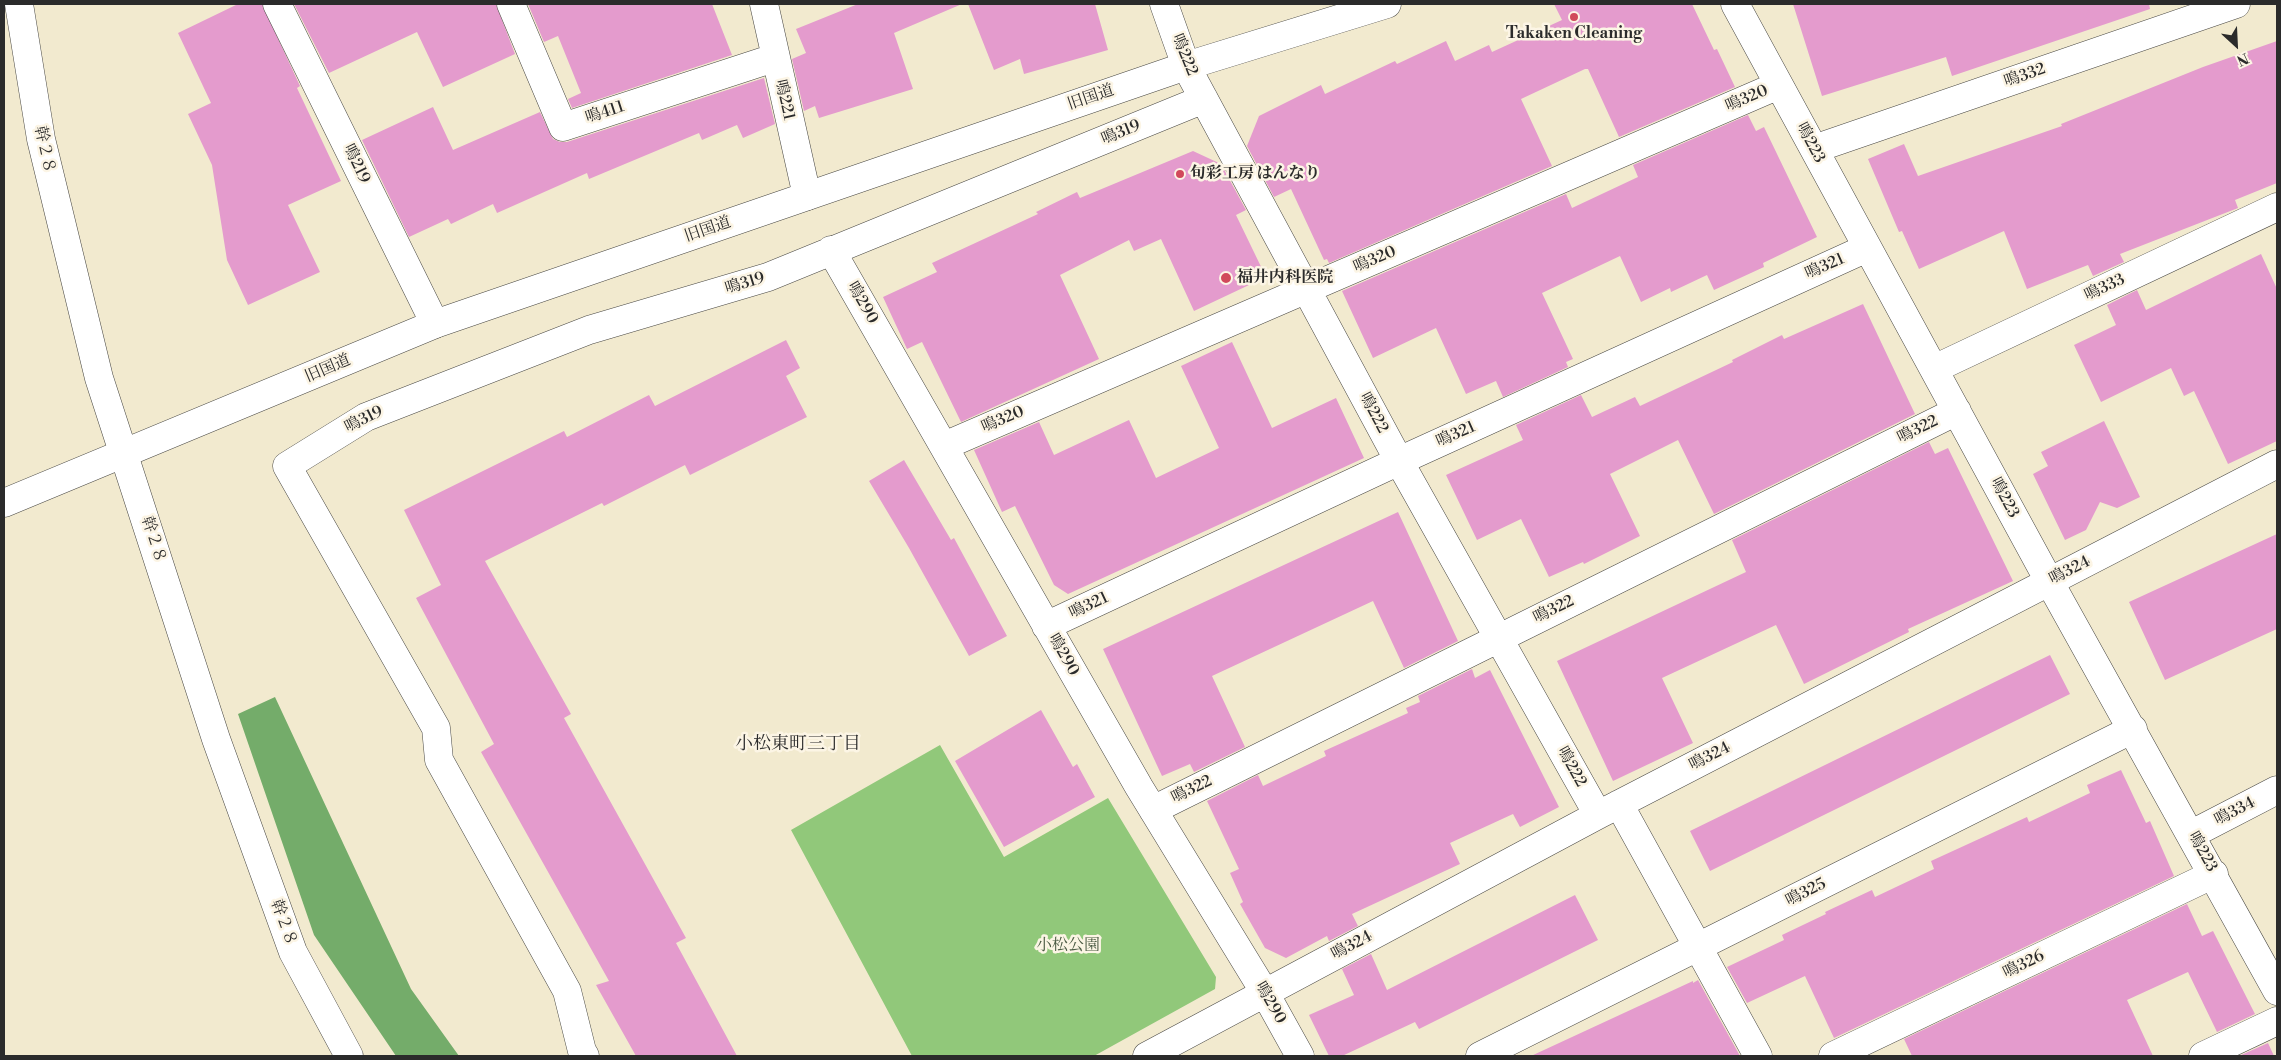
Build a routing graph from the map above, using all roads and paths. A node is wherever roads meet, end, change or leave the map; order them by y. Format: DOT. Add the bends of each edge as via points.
graph roads {
  1 [pos="19,4"];
  2 [pos="277,4"];
  3 [pos="511,4"];
  4 [pos="764,4"];
  5 [pos="1164,4"];
  6 [pos="1386,4"];
  7 [pos="1735,4"];
  8 [pos="2236,4"];
  9 [pos="774,58"];
  10 [pos="1186,66"];
  11 [pos="1779,85"];
  12 [pos="1204,100"];
  13 [pos="1814,149"];
  14 [pos="807,196"];
  15 [pos="2277,207"];
  16 [pos="1867,248"];
  17 [pos="831,250"];
  18 [pos="1306,290"];
  19 [pos="434,324"];
  20 [pos="1934,369"];
  21 [pos="1957,411"];
  22 [pos="944,446"];
  23 [pos="125,453"];
  24 [pos="1399,461"];
  25 [pos="2277,464"];
  26 [pos="4,503"];
  27 [pos="2049,582"];
  28 [pos="1046,626"];
  29 [pos="1498,638"];
  30 [pos="2133,729"];
  31 [pos="2277,790"];
  32 [pos="1153,810"];
  33 [pos="1608,810"];
  34 [pos="2192,834"];
  35 [pos="2214,874"];
  36 [pos="1698,948"];
  37 [pos="2277,991"];
  38 [pos="1265,993"];
  39 [pos="2277,1021"];
  40 [pos="349,1056"];
  41 [pos="585,1056"];
  42 [pos="1147,1056"];
  43 [pos="1300,1056"];
  44 [pos="1480,1056"];
  45 [pos="1758,1056"];
  46 [pos="1833,1056"];
  47 [pos="2203,1056"];
  1 -- 23 [label="street, 幹２８" via="41,139 99,378"];
  2 -- 19 [label="street, 鳴219"];
  3 -- 9 [label="street, 鳴411" via="564,127"];
  4 -- 9 [label="street, 鳴221"];
  5 -- 10 [label="street, 鳴222"];
  6 -- 10 [label="street, 旧国道"];
  7 -- 11 [label="street, 鳴223"];
  8 -- 13 [label="street, 鳴332"];
  9 -- 14 [label="street, 鳴221"];
  10 -- 12 [label="street, 鳴222"];
  10 -- 14 [label="street, 旧国道"];
  11 -- 13 [label="street, 鳴223"];
  11 -- 18 [label="street, 鳴320"];
  12 -- 17 [label="street, 鳴319"];
  12 -- 18 [label="street, 鳴222"];
  13 -- 16 [label="street, 鳴223"];
  14 -- 19 [label="street, 旧国道"];
  15 -- 20 [label="street, 鳴333"];
  16 -- 20 [label="street, 鳴223"];
  16 -- 24 [label="street, 鳴321"];
  17 -- 22 [label="street, 鳴290"];
  17 -- 41 [label="street, 鳴319" via="768,277 589,330 366,416 287,466 436,728 439,760 568,991"];
  18 -- 22 [label="street, 鳴320"];
  18 -- 24 [label="street, 鳴222"];
  19 -- 23 [label="street, 旧国道"];
  20 -- 21 [label="street, 鳴223"];
  21 -- 27 [label="street, 鳴223"];
  21 -- 29 [label="street, 鳴322"];
  22 -- 28 [label="street, 鳴290"];
  23 -- 26 [label="street, 旧国道"];
  23 -- 40 [label="street, 幹２８" via="216,738 293,952"];
  24 -- 28 [label="street, 鳴321"];
  24 -- 29 [label="street, 鳴222"];
  25 -- 27 [label="street, 鳴324"];
  27 -- 30 [label="street, 鳴223"];
  27 -- 33 [label="street, 鳴324"];
  28 -- 32 [label="street, 鳴290"];
  29 -- 32 [label="street, 鳴322"];
  29 -- 33 [label="street, 鳴222"];
  30 -- 34 [label="street, 鳴223"];
  30 -- 36 [label="street, 鳴325"];
  31 -- 34 [label="street, 鳴334"];
  32 -- 38 [label="street, 鳴290"];
  33 -- 36 [label="street, 鳴222"];
  33 -- 38 [label="street, 鳴324"];
  34 -- 35 [label="street, 鳴223"];
  35 -- 37 [label="street, 鳴223"];
  35 -- 46 [label="street, 鳴326"];
  36 -- 44 [label="street, 鳴325"];
  36 -- 45 [label="street, 鳴222"];
  38 -- 42 [label="street, 鳴324"];
  38 -- 43 [label="street, 鳴290"];
  39 -- 47 [label="street"];
}
